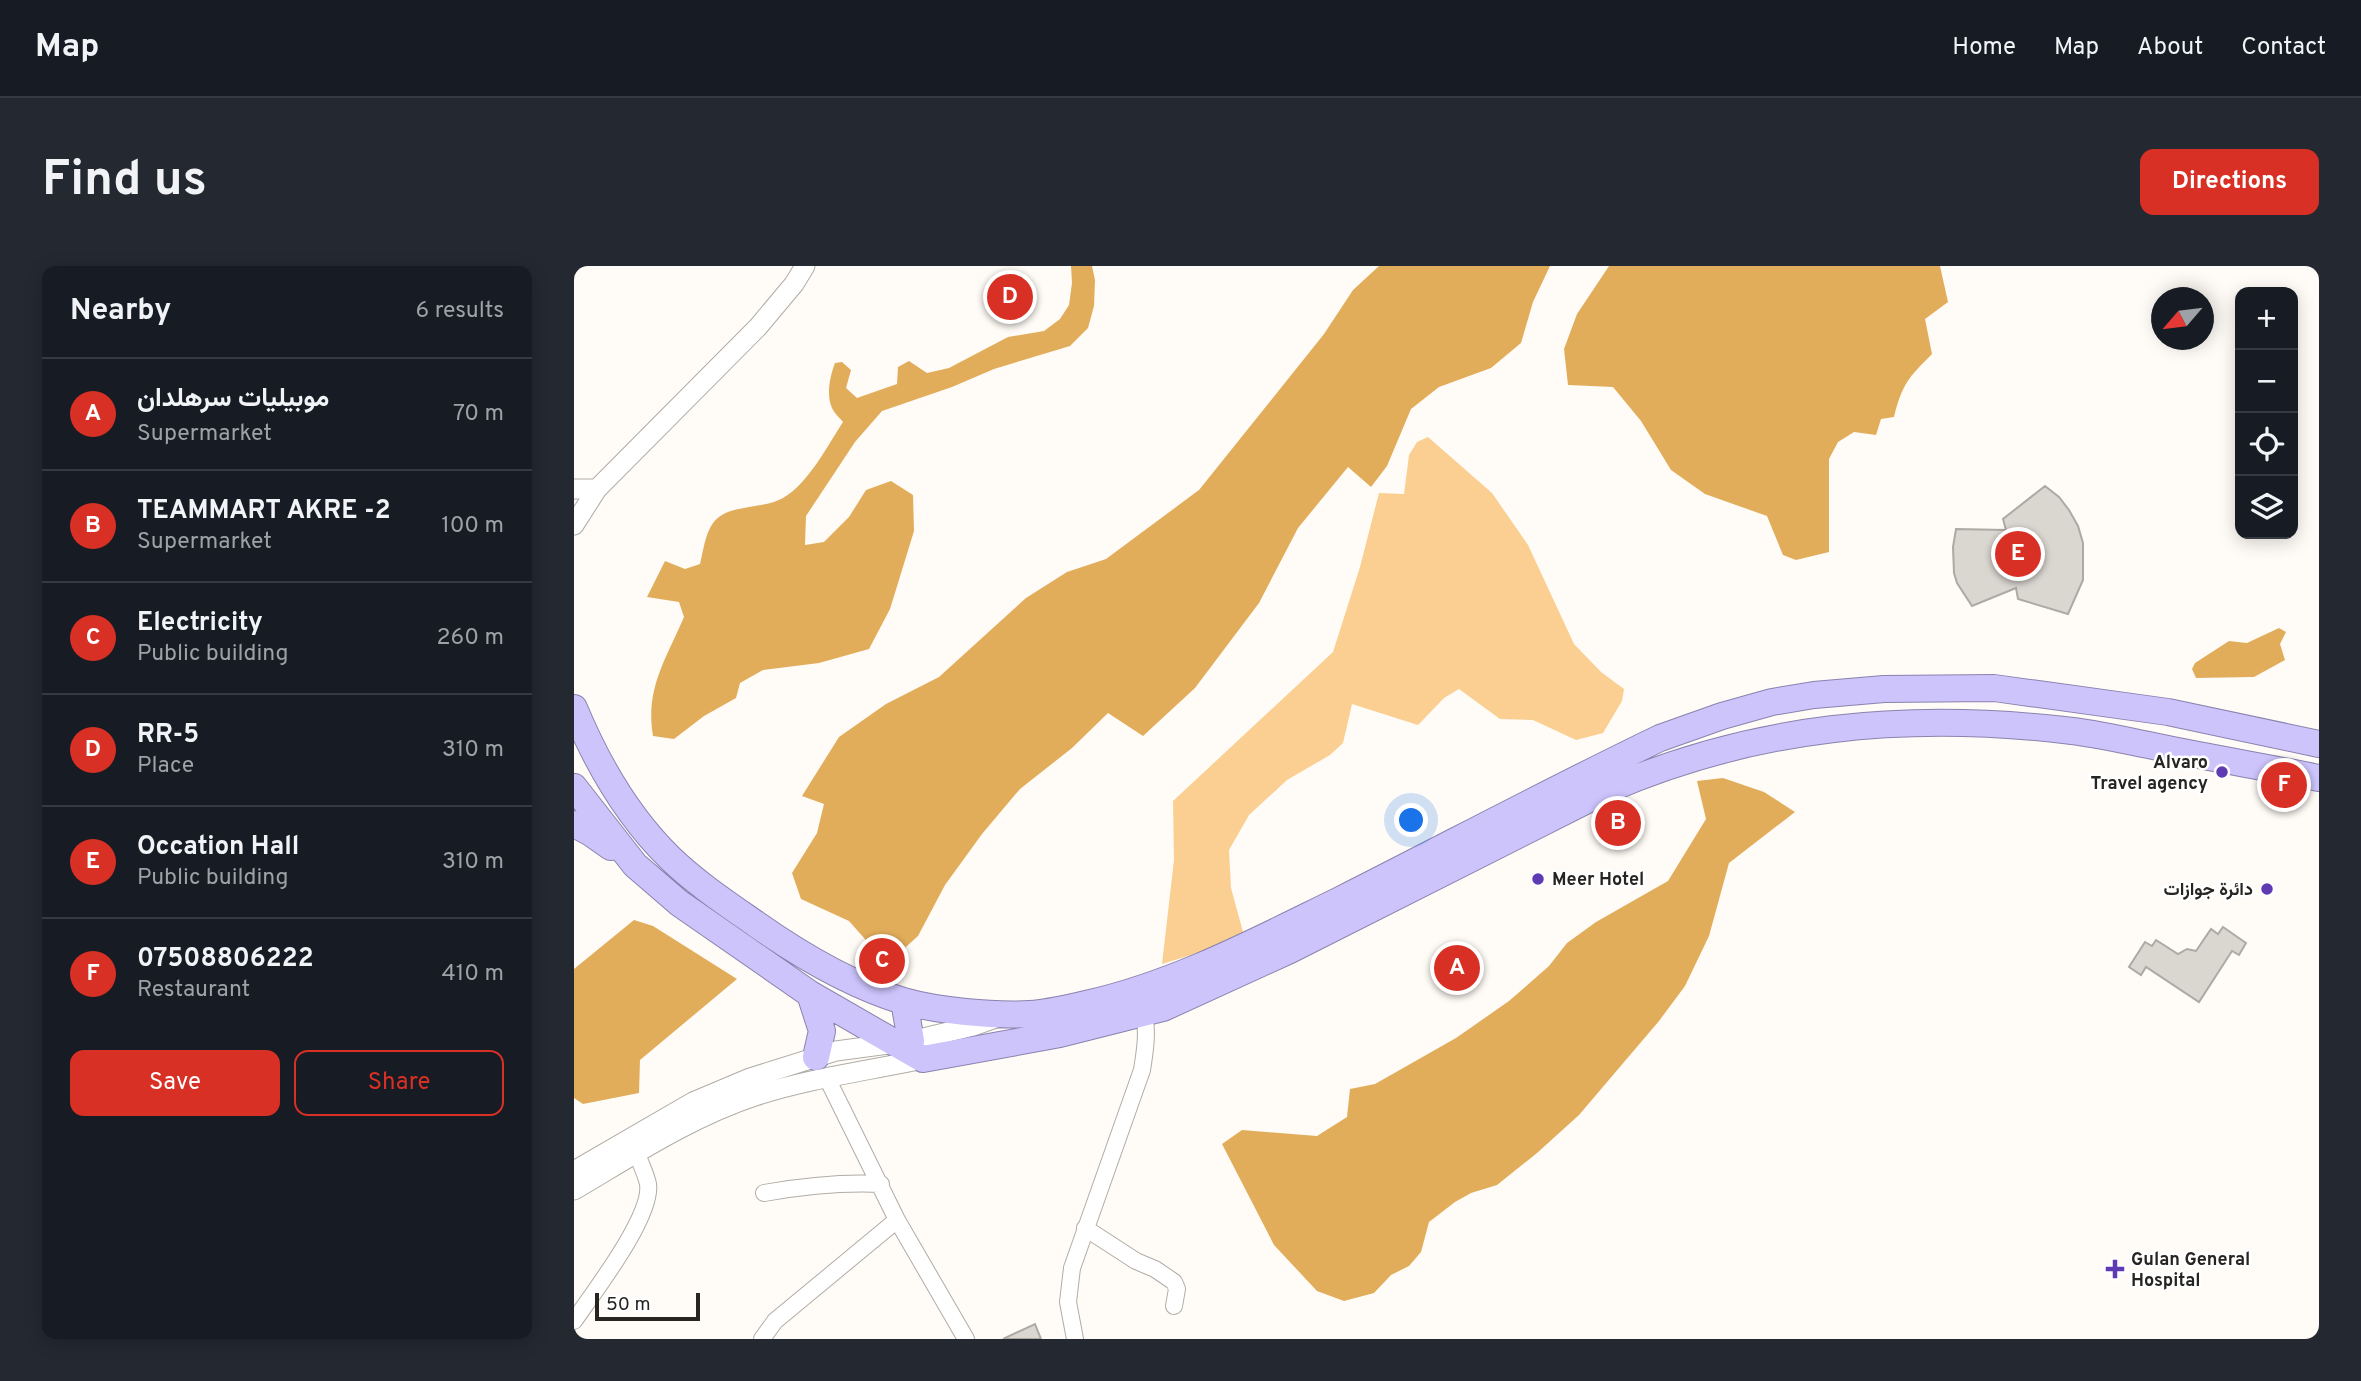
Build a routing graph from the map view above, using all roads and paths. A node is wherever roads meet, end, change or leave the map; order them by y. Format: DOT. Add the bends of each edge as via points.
graph roads {
  1 [pos="805,266"];
  2 [pos="574,489"];
  3 [pos="597,489"];
  4 [pos="574,525"];
  5 [pos="574,708"];
  6 [pos="581,735"];
  7 [pos="2319,746"];
  8 [pos="2314,777"];
  9 [pos="574,787"];
  10 [pos="574,824"];
  11 [pos="635,865"];
  12 [pos="810,994"];
  13 [pos="904,1001"];
  14 [pos="1144,1013"];
  15 [pos="1006,1014"];
  16 [pos="910,1048"];
  17 [pos="822,1068"];
  18 [pos="637,1153"];
  19 [pos="574,1171"];
  20 [pos="881,1184"];
  21 [pos="574,1190"];
  22 [pos="764,1193"];
  23 [pos="897,1220"];
  24 [pos="1085,1228"];
  25 [pos="1174,1306"];
  26 [pos="574,1321"];
  27 [pos="762,1339"];
  28 [pos="966,1339"];
  29 [pos="1075,1339"];
  1 -- 3 [label="street" via="758,327"];
  2 -- 3 [label="street"];
  3 -- 4 [label="street"];
  5 -- 6 [label="highway"];
  6 -- 13 [label="highway" via="649,836 699,884 807,956 852,981"];
  7 -- 8 [label="highway"];
  7 -- 15 [label="highway" via="2168,712 1994,688 1884,689 1772,702 1660,738 1288,926 1170,979 1073,1007"];
  8 -- 14 [label="highway" via="2067,730 2019,726 1871,724 1776,736 1650,771 1290,950"];
  9 -- 11 [label="highway"];
  10 -- 11 [label="highway"];
  11 -- 12 [label="highway" via="679,903"];
  12 -- 16 [label="highway"];
  12 -- 17 [label="highway" via="822,1031"];
  13 -- 15 [label="highway"];
  13 -- 16 [label="highway"];
  14 -- 16 [label="highway" via="1060,1034"];
  14 -- 24 [label="street" via="1142,1070"];
  15 -- 16 [label="street"];
  16 -- 17 [label="street"];
  16 -- 17 [label="street" via="836,1051"];
  17 -- 18 [label="street" via="694,1121"];
  17 -- 19 [label="street" via="750,1078 693,1102"];
  17 -- 20 [label="street"];
  18 -- 21 [label="street"];
  18 -- 26 [label="street" via="648,1186 645,1206 635,1229"];
  20 -- 22 [label="street" via="817,1184"];
  20 -- 23 [label="street"];
  23 -- 27 [label="street" via="775,1321"];
  23 -- 28 [label="street"];
  24 -- 25 [label="street" via="1174,1282"];
  24 -- 29 [label="street" via="1069,1287"];
}
